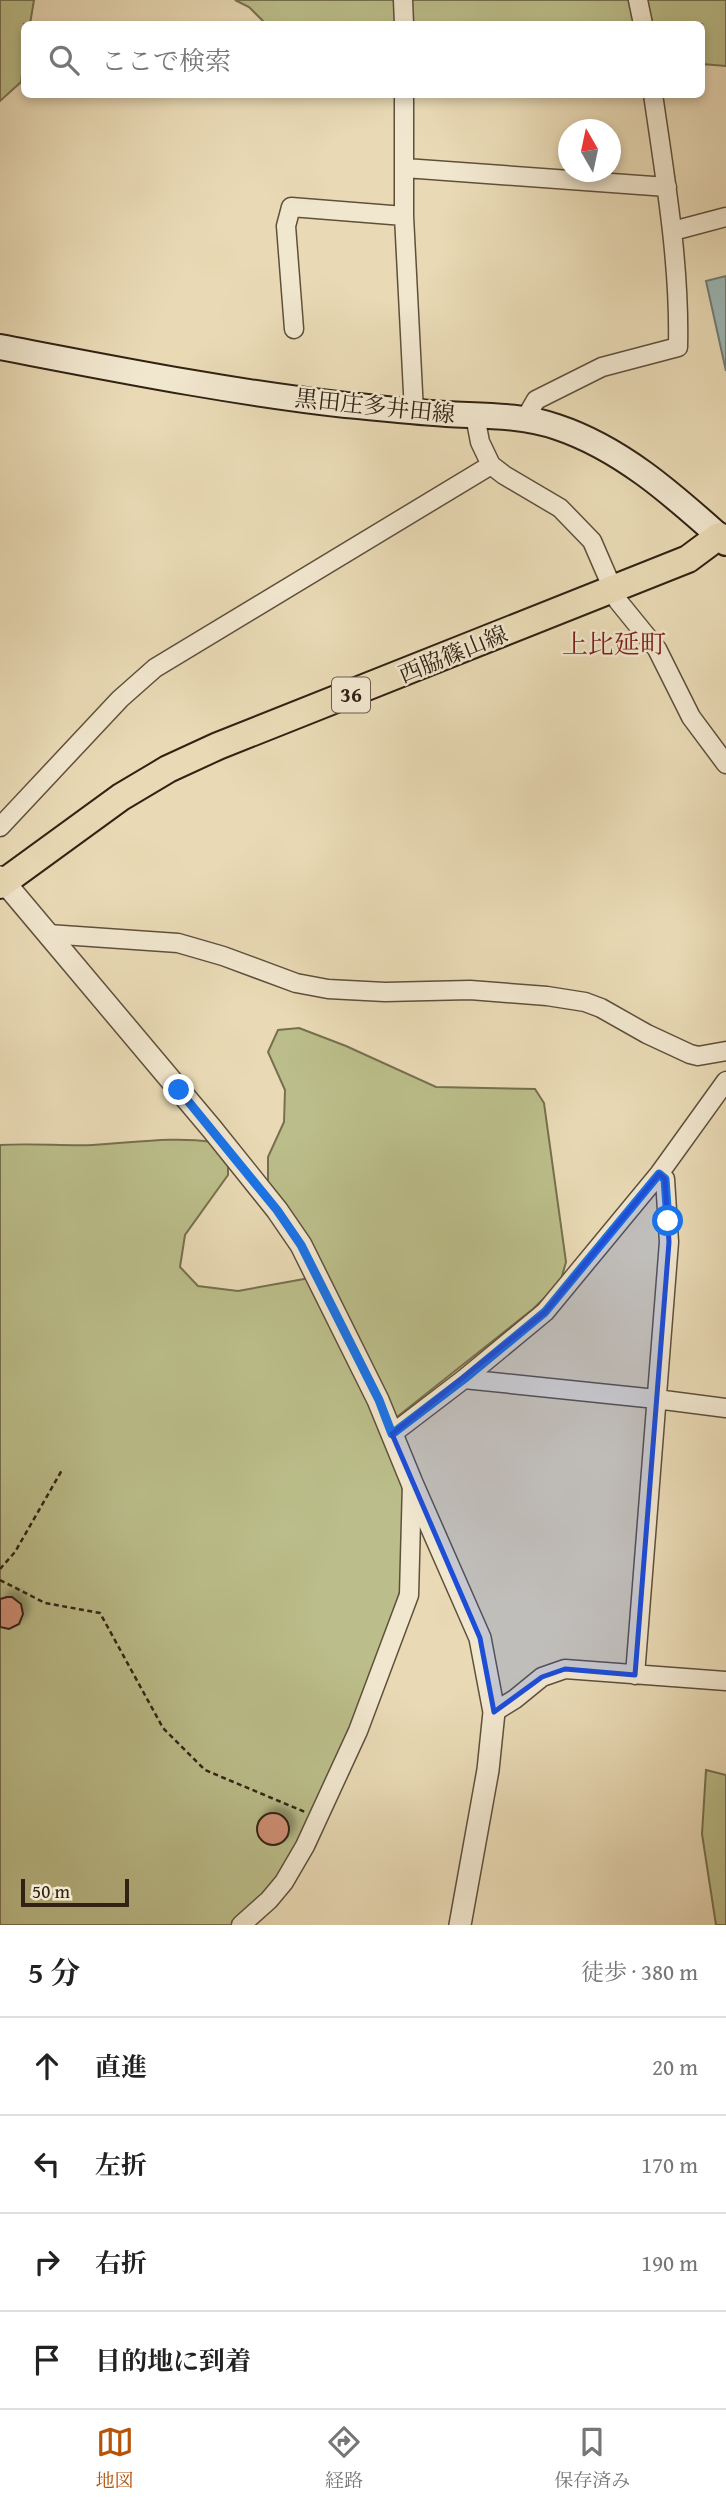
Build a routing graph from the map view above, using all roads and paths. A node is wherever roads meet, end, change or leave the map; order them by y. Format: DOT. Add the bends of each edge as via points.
graph roads {
  1 [pos="403,0"];
  2 [pos="638,0"];
  3 [pos="404,21"];
  4 [pos="642,21"];
  5 [pos="404,98"];
  6 [pos="654,98"];
  7 [pos="405,168"];
  8 [pos="667,187"];
  9 [pos="404,216"];
  10 [pos="726,217"];
  11 [pos="673,231"];
  12 [pos="294,329"];
  13 [pos="0,347"];
  14 [pos="414,412"];
  15 [pos="475,416"];
  16 [pos="525,419"];
  17 [pos="491,465"];
  18 [pos="722,539"];
  19 [pos="612,589"];
  20 [pos="726,764"];
  21 [pos="0,827"];
  22 [pos="1,881"];
  23 [pos="48,934"];
  24 [pos="726,1051"];
  25 [pos="726,1081"];
  26 [pos="659,1174"];
  27 [pos="464,1379"];
  28 [pos="656,1399"];
  29 [pos="726,1408"];
  30 [pos="392,1434"];
  31 [pos="62,1470"];
  32 [pos="412,1483"];
  33 [pos="0,1569"];
  34 [pos="0,1580"];
  35 [pos="635,1675"];
  36 [pos="726,1681"];
  37 [pos="494,1712"];
  38 [pos="319,1818"];
  39 [pos="241,1925"];
  40 [pos="460,1925"];
  1 -- 3 [label="street"];
  2 -- 4 [label="street"];
  5 -- 7 [label="street"];
  6 -- 8 [label="street"];
  7 -- 8 [label="street"];
  7 -- 9 [label="street"];
  8 -- 11 [label="street"];
  9 -- 12 [label="street" via="291,207 286,226"];
  9 -- 14 [label="street"];
  10 -- 11 [label="street"];
  11 -- 16 [label="street" via="678,347 602,368 536,400"];
  13 -- 14 [label="main road, 黒田庄多井田線" via="308,400"];
  14 -- 15 [label="main road, 黒田庄多井田線"];
  15 -- 16 [label="main road, 黒田庄多井田線"];
  15 -- 17 [label="street"];
  16 -- 18 [label="main road, 黒田庄多井田線" via="557,427 609,451 667,490"];
  17 -- 19 [label="street" via="560,508 592,541"];
  17 -- 21 [label="street" via="155,668"];
  18 -- 19 [label="main road, 西脇篠山線 / 36" via="688,559"];
  19 -- 20 [label="street" via="657,649 691,717"];
  19 -- 22 [label="main road, 西脇篠山線 / 36" via="168,769"];
  22 -- 23 [label="street"];
  23 -- 24 [label="street" via="178,943 296,983 328,989 470,990 585,1002 690,1054"];
  23 -- 30 [label="street" via="277,1210 301,1245"];
  25 -- 26 [label="street"];
  26 -- 27 [label="street" via="545,1312"];
  26 -- 28 [label="street" via="665,1179 670,1242"];
  27 -- 28 [label="street"];
  27 -- 30 [label="street"];
  28 -- 29 [label="street"];
  28 -- 35 [label="street"];
  30 -- 32 [label="street"];
  31 -- 33 [label="path" via="15,1552"];
  32 -- 37 [label="street" via="480,1638"];
  32 -- 38 [label="street" via="409,1595 358,1731"];
  34 -- 38 [label="path" via="45,1603 100,1613 163,1728 205,1770"];
  35 -- 36 [label="street"];
  35 -- 37 [label="street" via="565,1669 542,1676"];
  37 -- 40 [label="street"];
  38 -- 39 [label="street" via="284,1881"];
}
